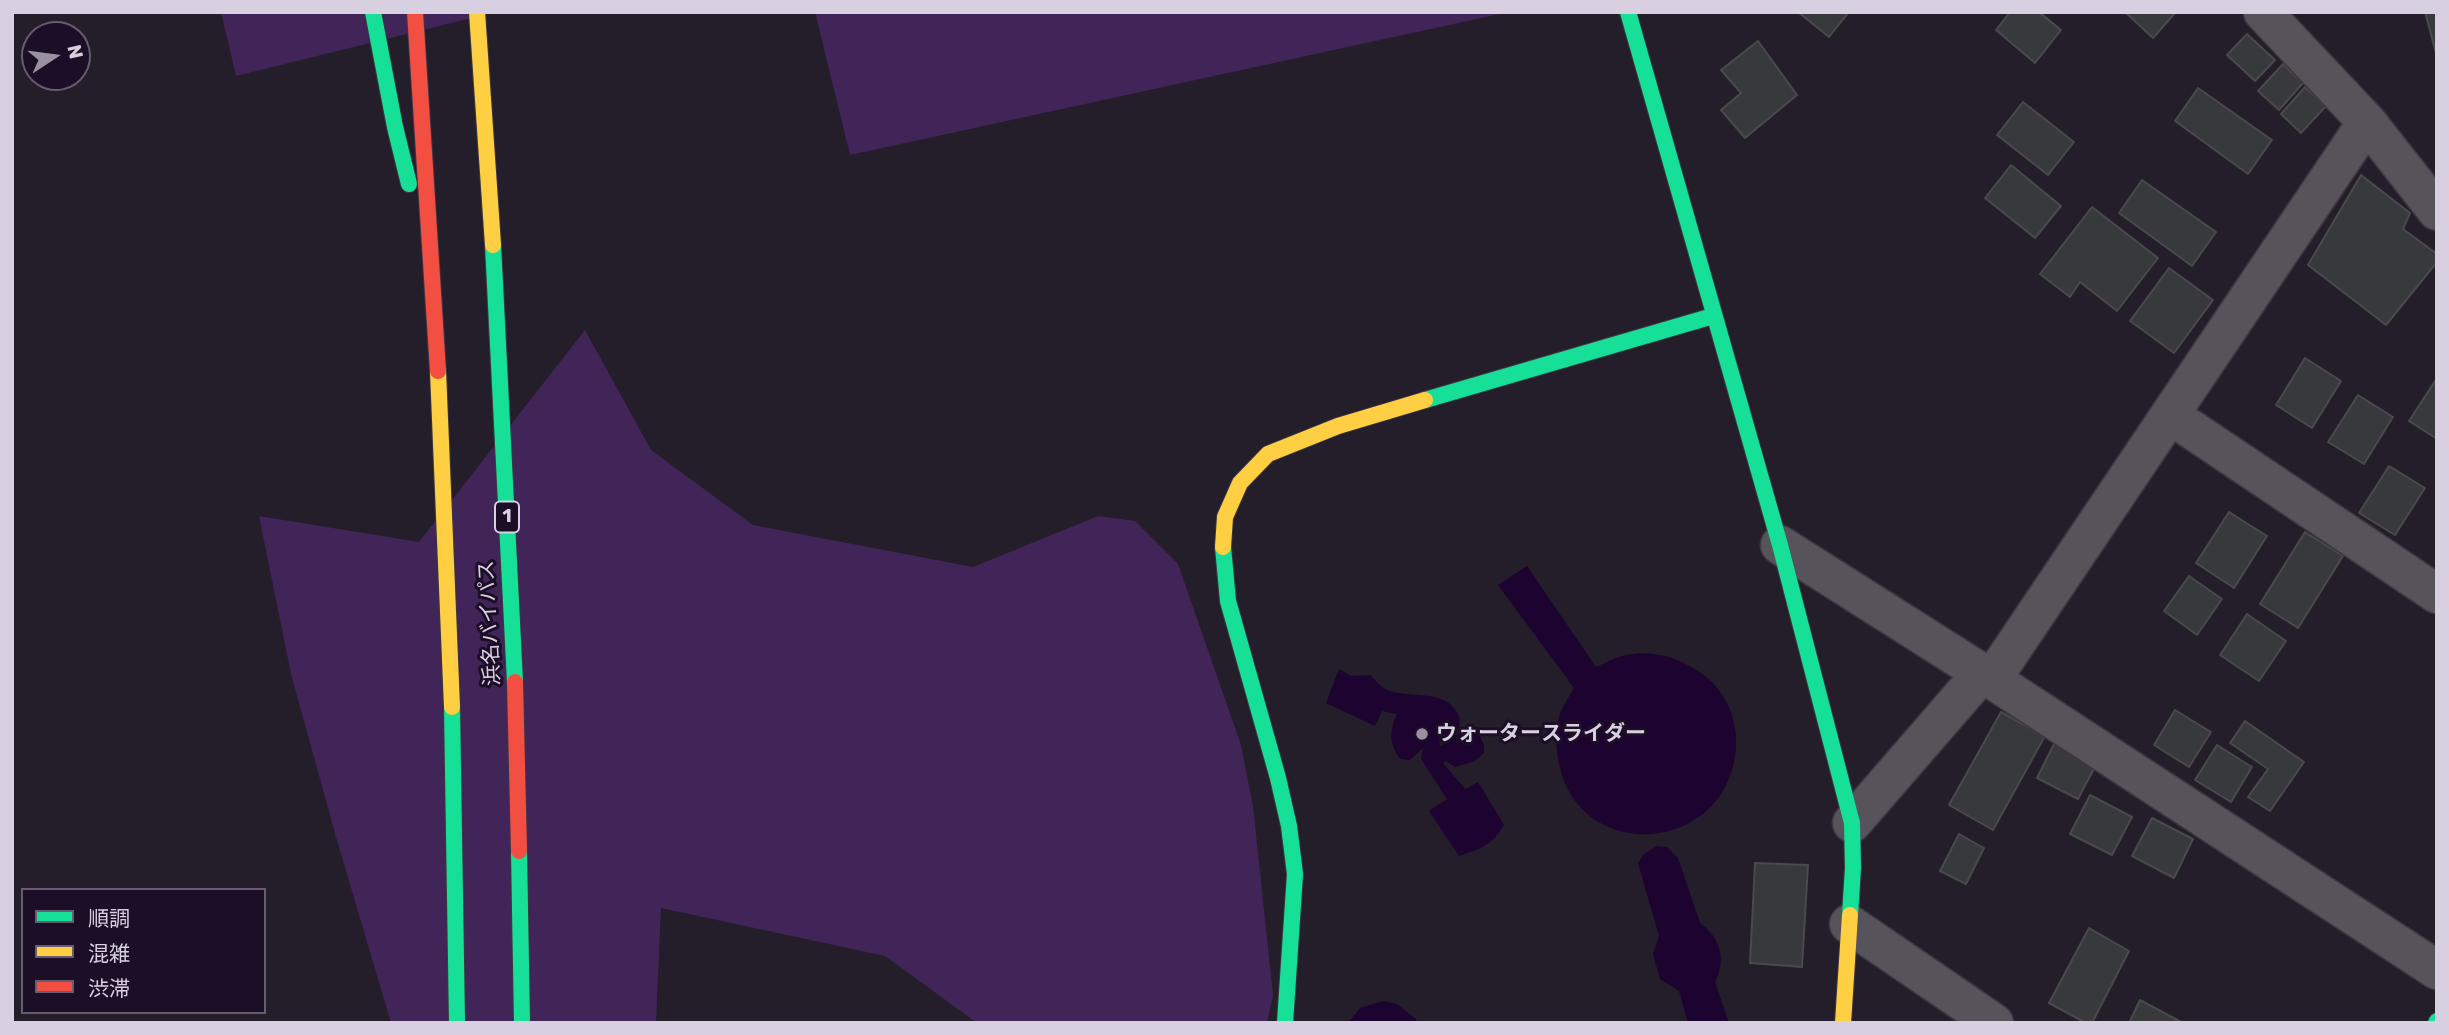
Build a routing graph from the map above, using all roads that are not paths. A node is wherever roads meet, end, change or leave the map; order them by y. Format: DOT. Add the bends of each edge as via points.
graph roads {
  1 [pos="373,12"];
  2 [pos="415,12"];
  3 [pos="477,12"];
  4 [pos="1628,12"];
  5 [pos="2263,12"];
  6 [pos="500,106"];
  7 [pos="2367,122"];
  8 [pos="2437,211"];
  9 [pos="493,216"];
  10 [pos="434,285"];
  11 [pos="1713,316"];
  12 [pos="2170,415"];
  13 [pos="1780,545"];
  14 [pos="2437,594"];
  15 [pos="1987,676"];
  16 [pos="1852,823"];
  17 [pos="1849,925"];
  18 [pos="2437,970"];
  19 [pos="457,1023"];
  20 [pos="522,1023"];
  21 [pos="1285,1023"];
  22 [pos="1843,1023"];
  23 [pos="1994,1023"];
  1 -- 10 [label="main road" via="395,127"];
  2 -- 10 [label="main road, 浜名バイパス"];
  3 -- 9 [label="main road, 浜名バイパス / 1"];
  4 -- 11 [label="main road"];
  5 -- 7 [label="street"];
  6 -- 9 [label="main road"];
  7 -- 8 [label="street"];
  7 -- 12 [label="street"];
  9 -- 20 [label="main road, 浜名バイパス / 1" via="520,808"];
  10 -- 19 [label="main road, 浜名バイパス" via="456,808"];
  11 -- 13 [label="main road"];
  11 -- 21 [label="main road" via="1338,426 1268,454 1240,483 1225,517 1223,555 1228,601 1278,778 1292,850 1294,913"];
  12 -- 14 [label="street"];
  12 -- 15 [label="street"];
  13 -- 15 [label="street"];
  13 -- 16 [label="main road"];
  15 -- 16 [label="street"];
  15 -- 18 [label="street"];
  16 -- 17 [label="main road"];
  17 -- 22 [label="main road"];
  17 -- 23 [label="street"];
}
